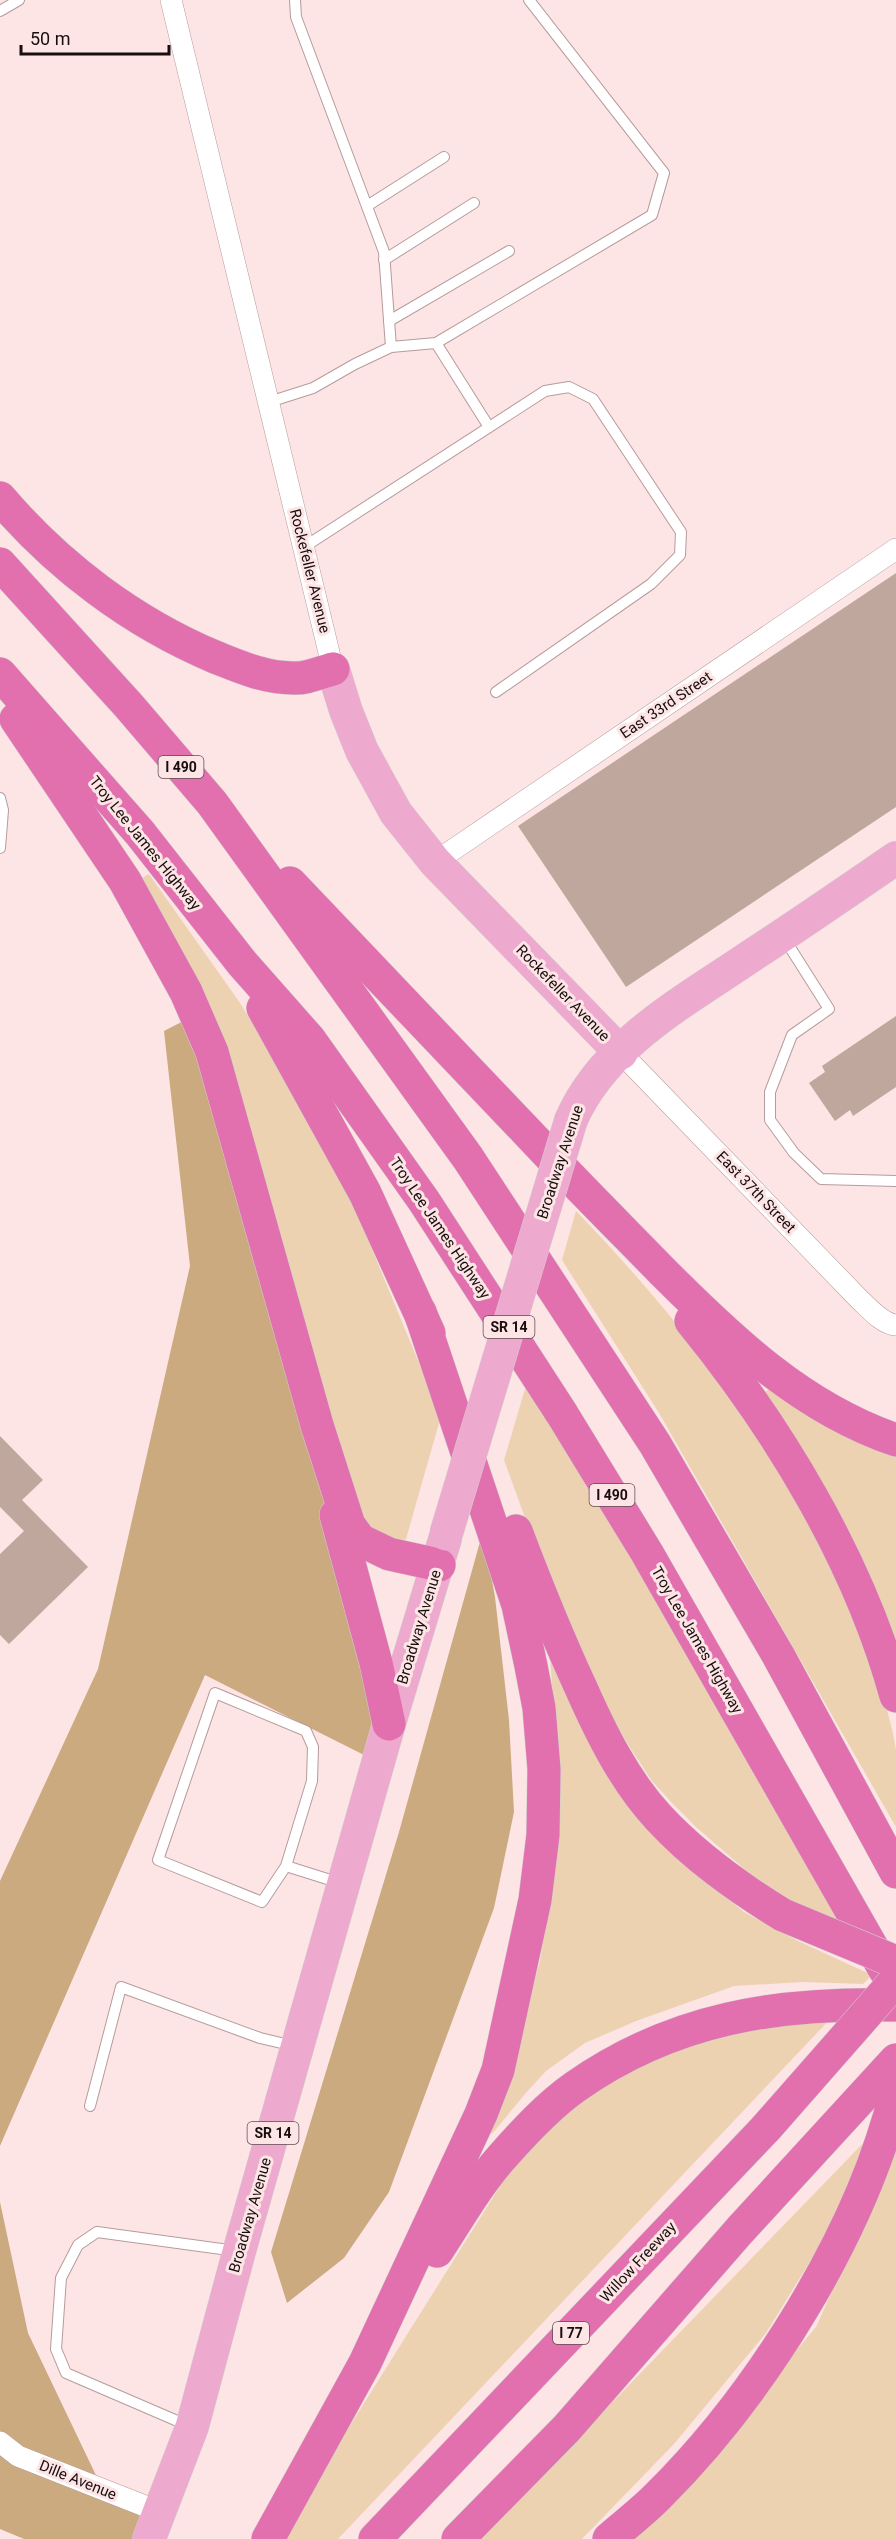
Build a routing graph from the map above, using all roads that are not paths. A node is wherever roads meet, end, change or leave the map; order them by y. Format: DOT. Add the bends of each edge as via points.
graph roads {
  1 [pos="19,0"];
  2 [pos="171,0"];
  3 [pos="294,0"];
  4 [pos="529,0"];
  5 [pos="0,11"];
  6 [pos="444,157"];
  7 [pos="474,203"];
  8 [pos="367,206"];
  9 [pos="509,251"];
  10 [pos="384,260"];
  11 [pos="389,321"];
  12 [pos="436,343"];
  13 [pos="391,347"];
  14 [pos="269,402"];
  15 [pos="489,427"];
  16 [pos="0,498"];
  17 [pos="304,547"];
  18 [pos="896,549"];
  19 [pos="0,564"];
  20 [pos="333,669"];
  21 [pos="0,674"];
  22 [pos="496,693"];
  23 [pos="0,696"];
  24 [pos="0,798"];
  25 [pos="212,803"];
  26 [pos="0,848"];
  27 [pos="896,858"];
  28 [pos="435,862"];
  29 [pos="782,935"];
  30 [pos="242,963"];
  31 [pos="621,1053"];
  32 [pos="896,1181"];
  33 [pos="592,1200"];
  34 [pos="420,1312"];
  35 [pos="896,1325"];
  36 [pos="317,1425"];
  37 [pos="896,1440"];
  38 [pos="443,1550"];
  39 [pos="896,1696"];
  40 [pos="389,1724"];
  41 [pos="286,1866"];
  42 [pos="896,1872"];
  43 [pos="343,1884"];
  44 [pos="896,1962"];
  45 [pos="896,1980"];
  46 [pos="896,1989"];
  47 [pos="896,2005"];
  48 [pos="297,2046"];
  49 [pos="896,2060"];
  50 [pos="896,2092"];
  51 [pos="90,2106"];
  52 [pos="239,2252"];
  53 [pos="365,2363"];
  54 [pos="192,2427"];
  55 [pos="0,2442"];
  56 [pos="154,2526"];
  57 [pos="268,2539"];
  58 [pos="375,2539"];
  59 [pos="458,2539"];
  60 [pos="609,2539"];
  1 -- 5 [label="lane"];
  2 -- 14 [label="street, Rockefeller Avenue"];
  3 -- 8 [label="lane" via="296,17"];
  4 -- 12 [label="lane" via="664,173 652,215"];
  6 -- 8 [label="lane"];
  7 -- 10 [label="lane"];
  8 -- 10 [label="lane"];
  9 -- 11 [label="lane"];
  10 -- 11 [label="lane"];
  11 -- 13 [label="lane"];
  12 -- 13 [label="lane"];
  12 -- 15 [label="lane"];
  13 -- 14 [label="lane" via="313,388"];
  14 -- 17 [label="street, Rockefeller Avenue"];
  15 -- 17 [label="lane"];
  15 -- 22 [label="lane" via="545,391 569,387 593,399 681,532 680,555 651,584"];
  16 -- 20 [label="highway" via="44,545 84,579 130,612 191,647 249,671 295,679"];
  17 -- 20 [label="street, Rockefeller Avenue"];
  18 -- 28 [label="street, East 33rd Street"];
  19 -- 25 [label="highway, I 490"];
  20 -- 28 [label="main road, Rockefeller Avenue" via="362,751 396,813"];
  21 -- 30 [label="highway, Troy Lee James Highway / I 490" via="140,833"];
  23 -- 36 [label="highway" via="107,854 186,992 212,1052 231,1114"];
  24 -- 26 [label="lane"];
  25 -- 33 [label="highway"];
  25 -- 42 [label="highway, I 490" via="468,1158 655,1444 778,1655"];
  27 -- 29 [label="main road, Broadway Avenue / SR 14"];
  28 -- 31 [label="main road, Rockefeller Avenue"];
  29 -- 31 [label="main road, Broadway Avenue / SR 14" via="655,1021"];
  29 -- 32 [label="lane" via="829,1009 792,1035 770,1092 770,1119 794,1153 821,1179"];
  30 -- 34 [label="highway" via="271,1024 365,1193"];
  30 -- 46 [label="highway, Troy Lee James Highway / I 490" via="310,1040 424,1201 562,1414 659,1573"];
  31 -- 35 [label="street, East 37th Street" via="859,1299"];
  31 -- 38 [label="main road, Broadway Avenue / SR 14, bridge" via="587,1089 571,1120"];
  33 -- 37 [label="highway" via="722,1330 771,1372 811,1400"];
  33 -- 39 [label="highway" via="694,1326 795,1469 854,1579"];
  34 -- 44 [label="highway, bridge" via="498,1484 552,1626 600,1731 628,1778 657,1816 718,1874 783,1915"];
  34 -- 53 [label="highway" via="518,1605 539,1708 544,1769 543,1835 535,1900 498,2070 455,2174"];
  36 -- 38 [label="highway" via="349,1525 360,1540 389,1554"];
  36 -- 40 [label="highway" via="339,1530"];
  38 -- 40 [label="main road, Broadway Avenue / SR 14"];
  40 -- 43 [label="main road, Broadway Avenue / SR 14"];
  41 -- 41 [label="lane" via="262,1902 158,1860 215,1693 306,1731 313,1747 312,1781"];
  41 -- 43 [label="lane"];
  43 -- 48 [label="main road, Broadway Avenue / SR 14"];
  45 -- 58 [label="highway, Willow Freeway / I 77, bridge" via="766,2127"];
  47 -- 53 [label="highway" via="753,2013 714,2020 679,2031 629,2055 573,2088 507,2151 474,2193"];
  48 -- 51 [label="lane" via="260,2038 121,1987"];
  48 -- 52 [label="main road, Broadway Avenue / SR 14"];
  49 -- 59 [label="highway" via="567,2428"];
  50 -- 60 [label="highway" via="867,2183 796,2321 696,2456"];
  52 -- 54 [label="main road, Broadway Avenue / SR 14"];
  52 -- 54 [label="lane" via="97,2232 78,2245 61,2278 56,2349 66,2373"];
  53 -- 57 [label="highway"];
  54 -- 56 [label="main road, Broadway Avenue / SR 14"];
  55 -- 56 [label="street, Dille Avenue" via="18,2456"];
}
